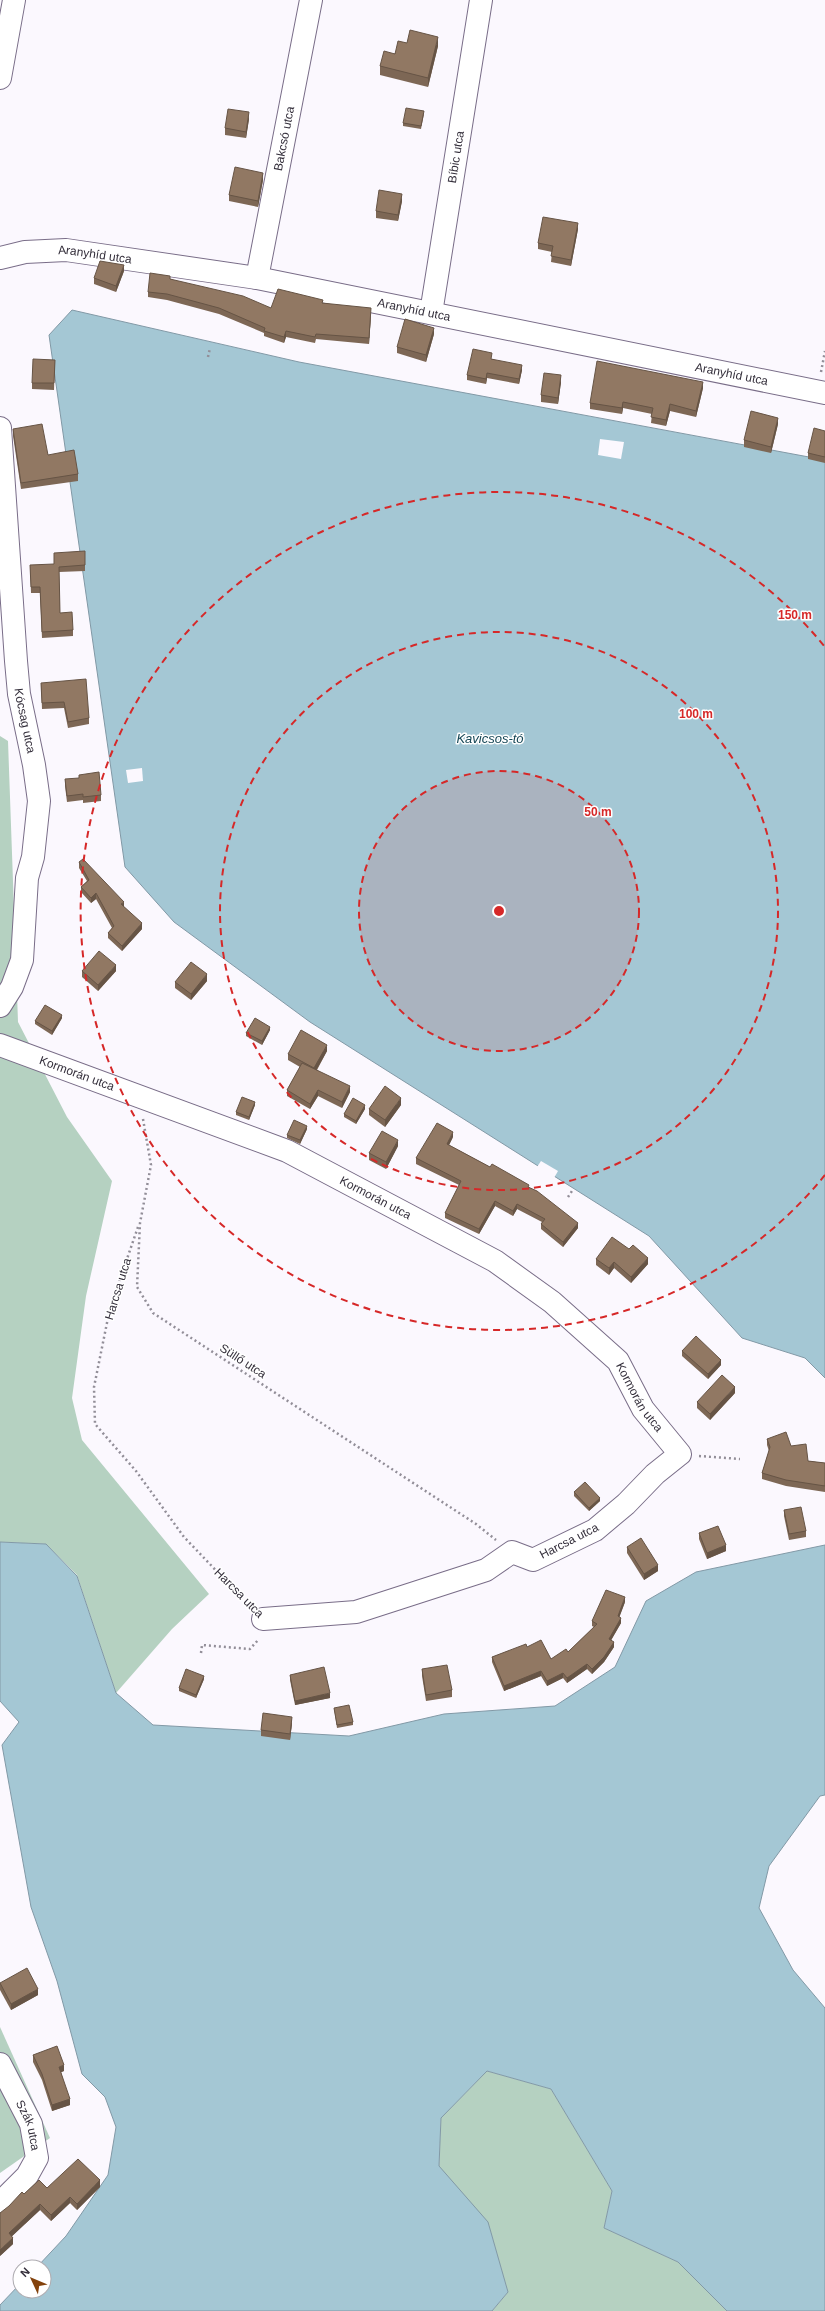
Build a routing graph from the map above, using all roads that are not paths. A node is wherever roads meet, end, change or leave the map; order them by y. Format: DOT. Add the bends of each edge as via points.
graph roads {
  1 [pos="14,0"];
  2 [pos="311,0"];
  3 [pos="481,0"];
  4 [pos="0,78"];
  5 [pos="0,258"];
  6 [pos="256,278"];
  7 [pos="431,313"];
  8 [pos="825,393"];
  9 [pos="0,428"];
  10 [pos="0,1006"];
  11 [pos="0,1045"];
  12 [pos="680,1454"];
  13 [pos="263,1620"];
  14 [pos="0,2064"];
  15 [pos="0,2203"];
  1 -- 4 [label="street"];
  2 -- 6 [label="street, Bakcsó utca"];
  3 -- 7 [label="street, Bíbic utca"];
  5 -- 6 [label="street, Aranyhíd utca" via="25,252 66,250"];
  6 -- 7 [label="street, Aranyhíd utca"];
  7 -- 8 [label="street, Aranyhíd utca"];
  9 -- 10 [label="street, Kócsag utca" via="19,694 34,765 38,801 33,857 27,878 22,960 12,987"];
  11 -- 12 [label="street, Kormorán utca" via="287,1151 495,1261 552,1302 618,1361 643,1409"];
  12 -- 13 [label="street, Harcsa utca" via="595,1530 533,1560 512,1552 486,1570 356,1612"];
  14 -- 15 [label="street, Szák utca" via="31,2124 37,2158 28,2176"];
}
